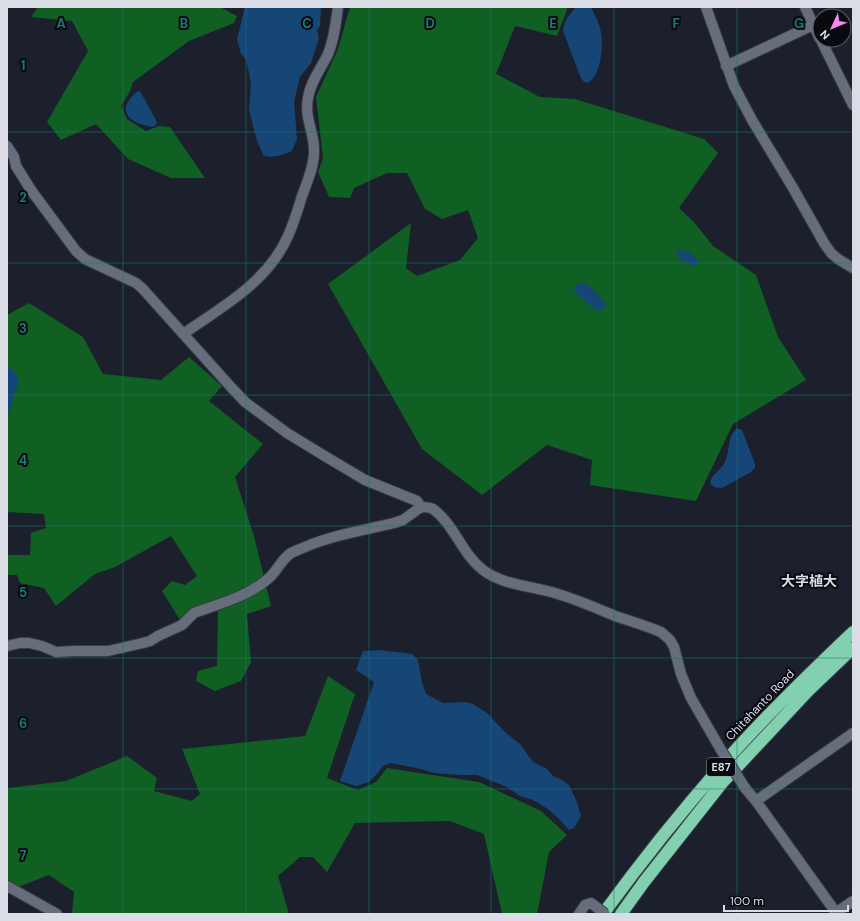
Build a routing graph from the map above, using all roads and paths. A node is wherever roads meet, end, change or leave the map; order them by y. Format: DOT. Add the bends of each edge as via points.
graph roads {
  1 [pos="338,7"];
  2 [pos="706,7"];
  3 [pos="805,7"];
  4 [pos="812,23"];
  5 [pos="812,25"];
  6 [pos="824,48"];
  7 [pos="726,66"];
  8 [pos="853,106"];
  9 [pos="7,146"];
  10 [pos="7,158"];
  11 [pos="16,166"];
  12 [pos="853,268"];
  13 [pos="183,334"];
  14 [pos="421,507"];
  15 [pos="853,632"];
  16 [pos="7,646"];
  17 [pos="853,648"];
  18 [pos="853,733"];
  19 [pos="756,801"];
  20 [pos="7,886"];
  21 [pos="853,901"];
  22 [pos="601,911"];
  23 [pos="57,914"];
  24 [pos="579,914"];
  25 [pos="621,914"];
  26 [pos="835,914"];
  1 -- 13 [label="street" via="335,32 308,97 308,120 314,153 311,170 288,237 277,256 254,283"];
  2 -- 7 [label="street"];
  3 -- 4 [label="street"];
  5 -- 7 [label="street"];
  6 -- 8 [label="street"];
  7 -- 12 [label="street" via="752,120 824,243 831,253"];
  9 -- 11 [label="street"];
  10 -- 11 [label="street"];
  11 -- 13 [label="street" via="76,250 85,259 136,283"];
  13 -- 14 [label="street" via="245,402 287,433 365,480 418,501"];
  14 -- 16 [label="street" via="403,520 315,542 291,553 271,576 246,594 194,613 182,625 143,643 108,651 56,652 29,643"];
  14 -- 19 [label="street, bridge" via="428,507 439,515 475,563 495,577 558,594 661,632 674,647 691,698 721,750"];
  15 -- 22 [label="highway, Chitahanto Road / E87" via="800,683 714,774"];
  17 -- 25 [label="highway, Chitahanto Road / E87" via="808,691 722,783"];
  18 -- 19 [label="street"];
  19 -- 26 [label="street"];
  20 -- 23 [label="street"];
  21 -- 26 [label="street"];
  22 -- 24 [label="street" via="591,903"];
}
